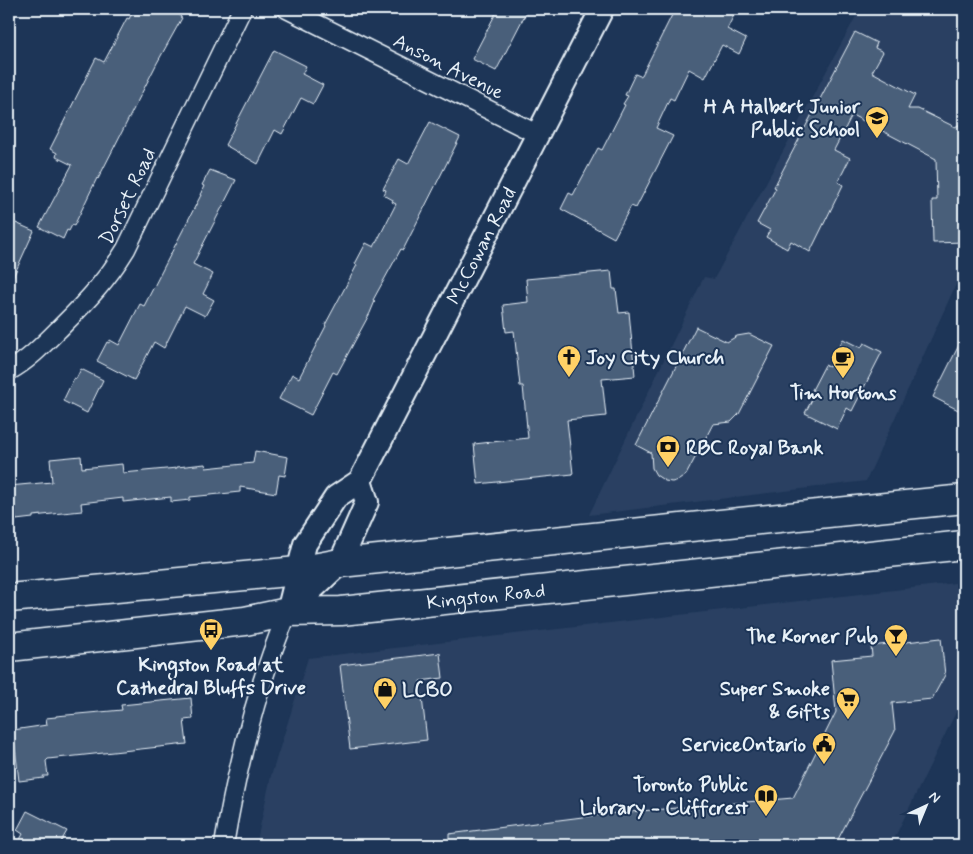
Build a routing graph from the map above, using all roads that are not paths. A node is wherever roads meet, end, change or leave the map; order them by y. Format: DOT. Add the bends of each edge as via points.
graph roads {
  1 [pos="242,9"];
  2 [pos="288,9"];
  3 [pos="602,9"];
  4 [pos="537,134"];
  5 [pos="9,371"];
  6 [pos="360,481"];
  7 [pos="964,499"];
  8 [pos="964,545"];
  9 [pos="340,563"];
  10 [pos="298,571"];
  11 [pos="9,598"];
  12 [pos="288,612"];
  13 [pos="9,647"];
  14 [pos="224,845"];
  1 -- 5 [label="street, Dorset Road" via="113,271 34,354"];
  2 -- 4 [label="street, Anson Avenue"];
  3 -- 4 [label="street, McCowan Road"];
  4 -- 6 [label="street, McCowan Road"];
  6 -- 9 [label="street" via="366,502"];
  6 -- 10 [label="street, McCowan Road" via="336,497 305,544"];
  7 -- 9 [label="main road"];
  8 -- 12 [label="main road, Kingston Road" via="341,611"];
  9 -- 10 [label="main road"];
  9 -- 12 [label="street"];
  10 -- 11 [label="main road"];
  10 -- 12 [label="street, McCowan Road"];
  12 -- 13 [label="main road, Kingston Road" via="246,621"];
  12 -- 14 [label="street" via="274,645 243,751"];
}
